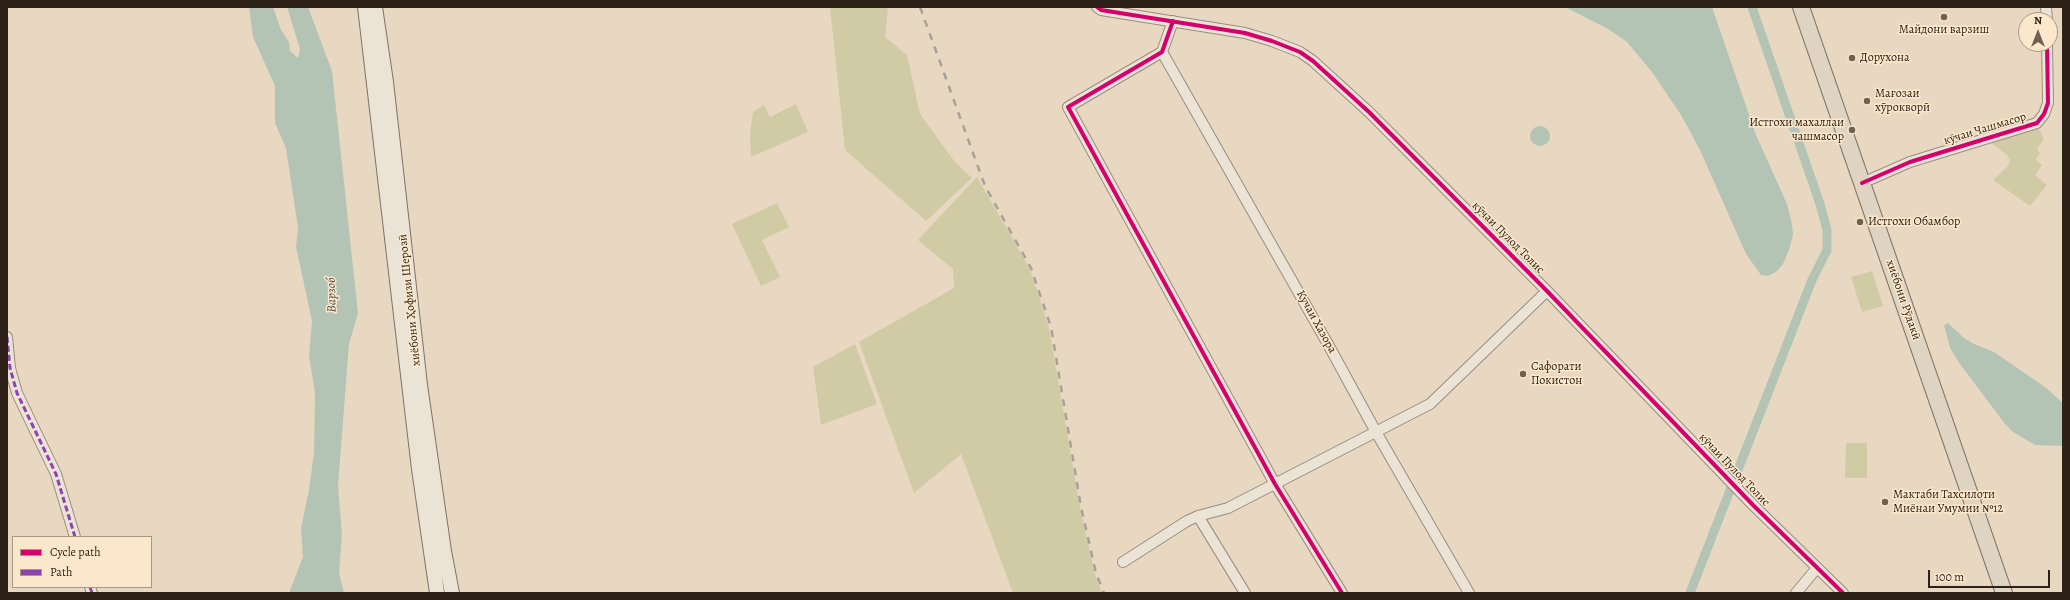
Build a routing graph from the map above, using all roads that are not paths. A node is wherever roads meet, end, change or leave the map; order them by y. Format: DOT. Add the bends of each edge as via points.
graph roads {
  1 [pos="365,7"];
  2 [pos="375,7"];
  3 [pos="1097,7"];
  4 [pos="1801,7"];
  5 [pos="1173,21"];
  6 [pos="1162,52"];
  7 [pos="2047,52"];
  8 [pos="1862,183"];
  9 [pos="1547,292"];
  10 [pos="7,337"];
  11 [pos="1376,432"];
  12 [pos="1275,484"];
  13 [pos="1198,516"];
  14 [pos="75,536"];
  15 [pos="1123,562"];
  16 [pos="1817,568"];
  17 [pos="2002,591"];
  18 [pos="437,593"];
  19 [pos="452,593"];
  20 [pos="1245,593"];
  21 [pos="1342,593"];
  22 [pos="1469,593"];
  23 [pos="1796,593"];
  24 [pos="1843,593"];
  1 -- 18 [label="main road, хиёбони Ҳофизи Шерозӣ"];
  2 -- 19 [label="main road, хиёбони Ҳофизи Шерозӣ" via="386,82 420,385"];
  3 -- 5 [label="street, кӯчаи Пулод Толис" via="1101,10"];
  4 -- 8 [label="highway, хиёбони Рӯдакӣ"];
  5 -- 6 [label="street"];
  5 -- 9 [label="street, кӯчаи Пулод Толис" via="1245,33 1300,52 1313,61 1369,112"];
  6 -- 11 [label="street, Кучаи Хазора"];
  6 -- 12 [label="street" via="1068,107"];
  7 -- 8 [label="street, кӯчаи Чашмасор" via="2048,103 2044,114 2037,122 1910,162"];
  8 -- 17 [label="highway, хиёбони Рӯдакӣ"];
  9 -- 11 [label="street" via="1430,404"];
  9 -- 16 [label="street, кӯчаи Пулод Толис"];
  10 -- 14 [label="street" via="10,368 17,393 56,474"];
  11 -- 12 [label="street"];
  11 -- 22 [label="street, Кучаи Хазора"];
  12 -- 13 [label="street" via="1228,508"];
  12 -- 21 [label="street"];
  13 -- 15 [label="street" via="1180,524"];
  13 -- 20 [label="street"];
  16 -- 23 [label="street"];
  16 -- 24 [label="street, кӯчаи Пулод Толис"];
}
